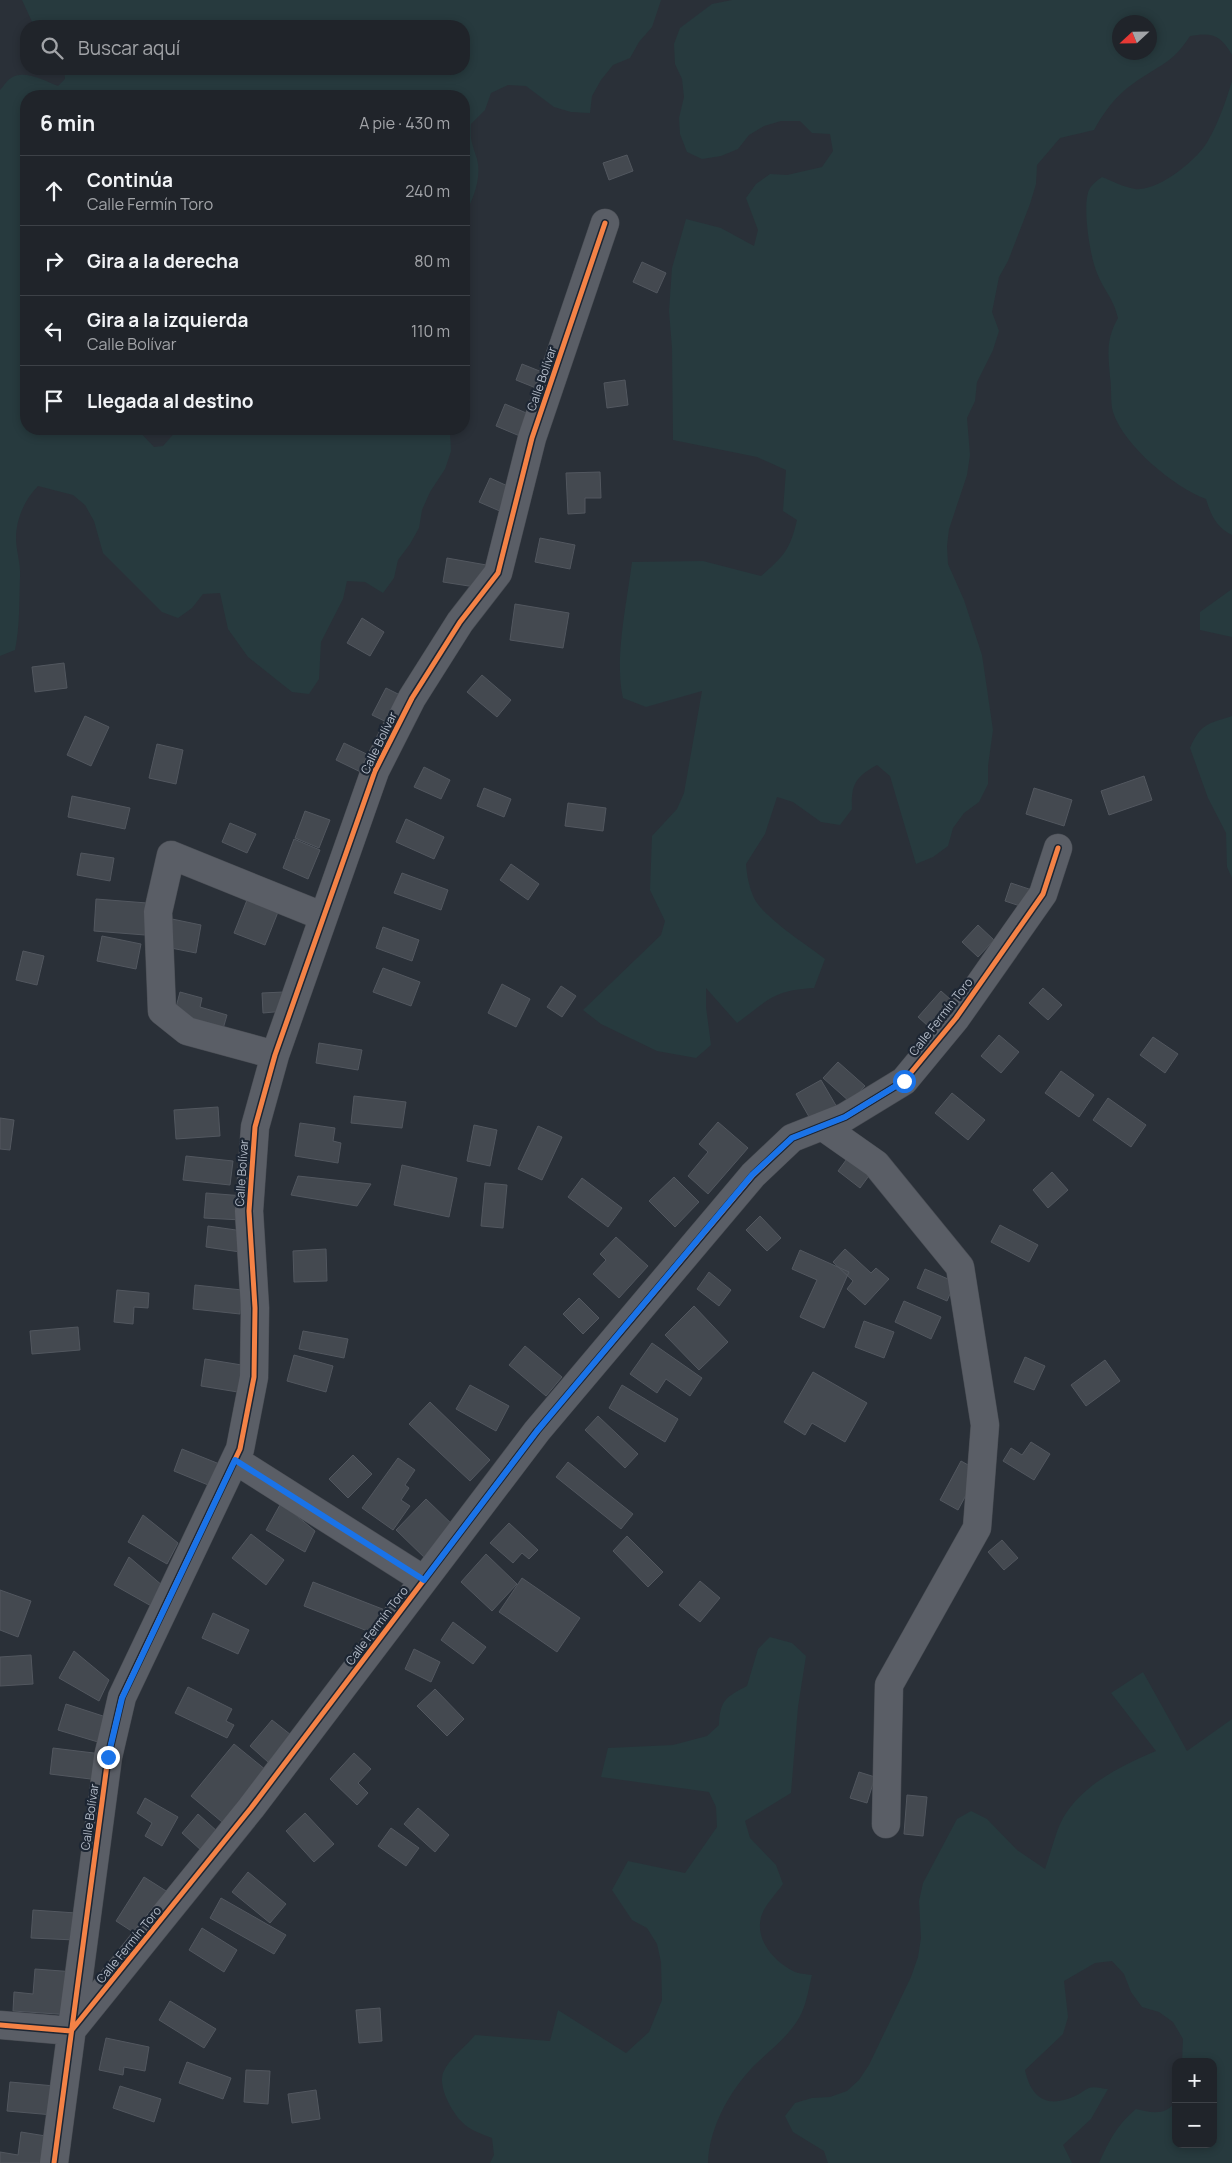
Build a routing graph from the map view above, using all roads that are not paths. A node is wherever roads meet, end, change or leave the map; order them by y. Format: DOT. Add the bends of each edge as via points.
graph roads {
  1 [pos="605,224"];
  2 [pos="1058,848"];
  3 [pos="322,916"];
  4 [pos="275,1055"];
  5 [pos="822,1126"];
  6 [pos="235,1460"];
  7 [pos="424,1580"];
  8 [pos="886,1824"];
  9 [pos="0,2025"];
  10 [pos="71,2031"];
  11 [pos="54,2163"];
  1 -- 3 [label="street, Calle Bolívar" via="532,438 498,573 460,622 412,698 374,771"];
  2 -- 5 [label="street, Calle Fermín Toro" via="1043,894 956,1018 904,1081 845,1117"];
  3 -- 4 [label="street, Calle Bolívar"];
  3 -- 4 [label="street" via="171,855 158,912 162,1011 187,1031"];
  4 -- 6 [label="street, Calle Bolívar" via="255,1126 250,1211 255,1308 254,1377"];
  5 -- 7 [label="street, Calle Fermín Toro" via="792,1138 752,1175 537,1431"];
  5 -- 8 [label="street" via="876,1164 960,1267 985,1425 977,1528 889,1685"];
  6 -- 7 [label="street"];
  6 -- 10 [label="street, Calle Bolívar" via="122,1698 108,1757"];
  7 -- 10 [label="street, Calle Fermín Toro" via="251,1808"];
  9 -- 10 [label="street"];
  10 -- 11 [label="street, Calle Bolívar"];
}
